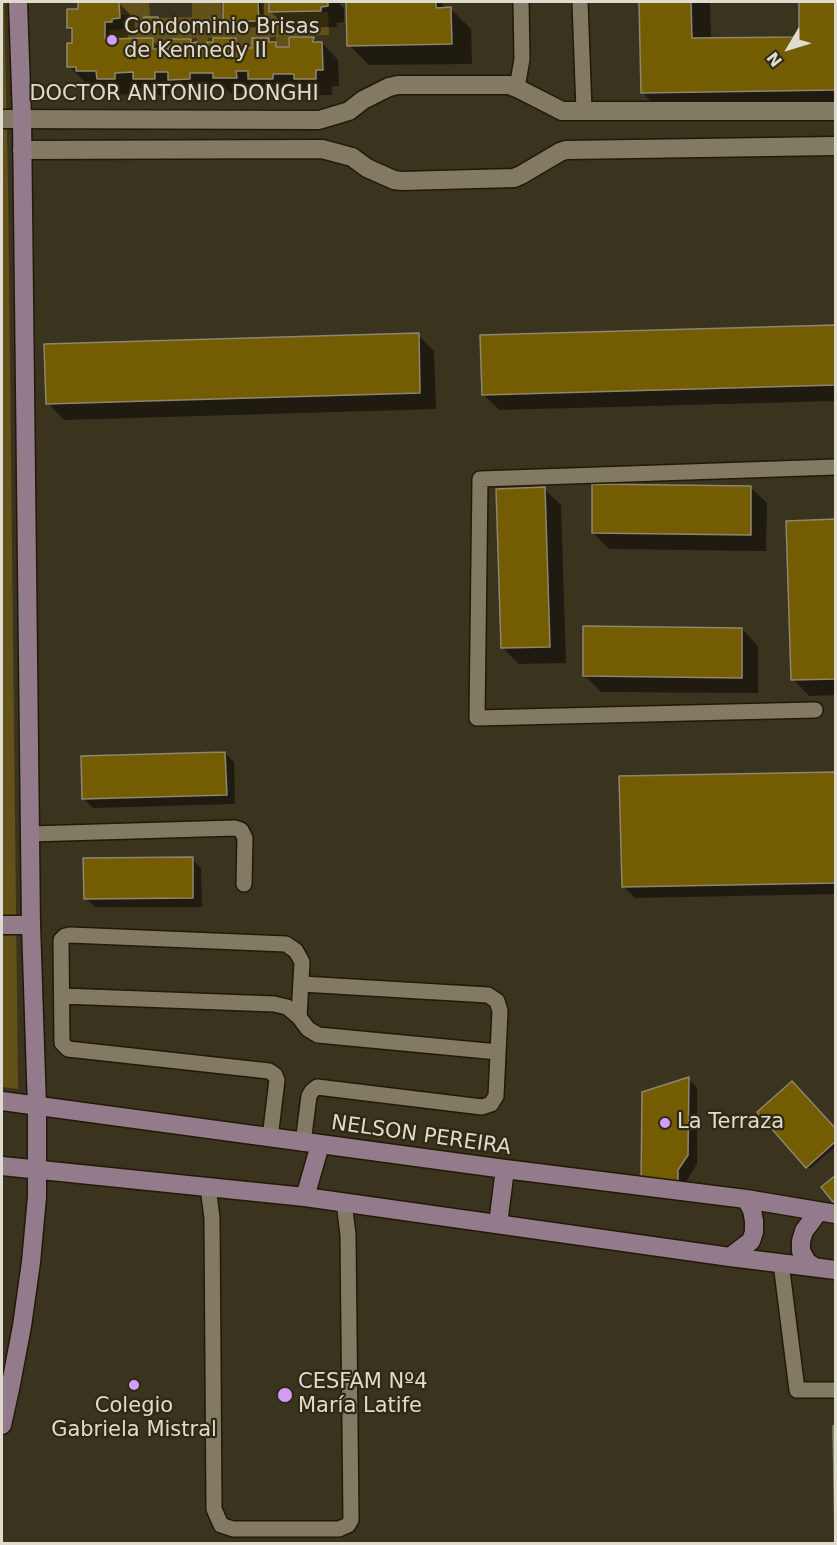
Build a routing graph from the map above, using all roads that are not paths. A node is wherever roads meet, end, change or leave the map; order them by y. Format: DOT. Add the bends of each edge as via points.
graph roads {
  1 [pos="18,2"];
  2 [pos="521,2"];
  3 [pos="580,2"];
  4 [pos="517,88"];
  5 [pos="584,111"];
  6 [pos="836,111"];
  7 [pos="22,118"];
  8 [pos="2,119"];
  9 [pos="836,146"];
  10 [pos="22,150"];
  11 [pos="836,467"];
  12 [pos="815,710"];
  13 [pos="30,834"];
  14 [pos="244,884"];
  15 [pos="2,925"];
  16 [pos="31,925"];
  17 [pos="302,984"];
  18 [pos="62,996"];
  19 [pos="299,1017"];
  20 [pos="498,1052"];
  21 [pos="2,1101"];
  22 [pos="37,1107"];
  23 [pos="270,1138"];
  24 [pos="312,1144"];
  25 [pos="2,1166"];
  26 [pos="37,1169"];
  27 [pos="505,1169"];
  28 [pos="208,1187"];
  29 [pos="305,1197"];
  30 [pos="746,1199"];
  31 [pos="344,1202"];
  32 [pos="827,1213"];
  33 [pos="498,1224"];
  34 [pos="730,1257"];
  35 [pos="781,1263"];
  36 [pos="813,1266"];
  37 [pos="836,1270"];
  38 [pos="836,1389"];
  39 [pos="2,1425"];
  1 -- 7 [label="street"];
  2 -- 4 [label="lane" via="522,58"];
  3 -- 5 [label="lane"];
  4 -- 5 [label="street, DOCTOR ANTONIO DONGHI" via="556,110"];
  4 -- 7 [label="street, DOCTOR ANTONIO DONGHI" via="398,85 363,100 349,111 319,120"];
  5 -- 6 [label="street, DOCTOR ANTONIO DONGHI"];
  7 -- 8 [label="street, DOCTOR ANTONIO DONGHI"];
  7 -- 10 [label="street"];
  9 -- 10 [label="street" via="566,150 514,178 402,181 367,168 352,157 322,149"];
  10 -- 13 [label="street"];
  11 -- 12 [label="lane" via="480,479 477,718"];
  13 -- 14 [label="lane" via="235,828 245,838"];
  13 -- 16 [label="street"];
  15 -- 16 [label="street"];
  16 -- 22 [label="street"];
  17 -- 18 [label="lane" via="302,962 286,944 70,935 61,940"];
  17 -- 19 [label="lane"];
  17 -- 20 [label="lane" via="488,995 497,1001 500,1011"];
  18 -- 19 [label="lane" via="274,1004 287,1007"];
  18 -- 23 [label="lane" via="62,1043 68,1049 269,1071 275,1075"];
  19 -- 20 [label="lane" via="318,1035"];
  20 -- 24 [label="lane" via="496,1096 491,1104 482,1107 317,1087 309,1096 306,1116"];
  21 -- 22 [label="street, NELSON PEREIRA"];
  22 -- 23 [label="street, NELSON PEREIRA"];
  22 -- 26 [label="street"];
  23 -- 24 [label="street, NELSON PEREIRA"];
  24 -- 27 [label="street, NELSON PEREIRA"];
  24 -- 29 [label="street"];
  25 -- 26 [label="street"];
  26 -- 28 [label="street"];
  26 -- 39 [label="street" via="31,1262"];
  27 -- 30 [label="street, NELSON PEREIRA"];
  27 -- 33 [label="street"];
  28 -- 29 [label="street"];
  28 -- 31 [label="lane" via="212,1218 214,1509 221,1525 233,1529 339,1529 351,1520 348,1235"];
  29 -- 31 [label="street"];
  30 -- 32 [label="street, NELSON PEREIRA"];
  30 -- 34 [label="street" via="752,1210 754,1232 750,1241"];
  31 -- 33 [label="street"];
  32 -- 36 [label="street" via="804,1231 801,1241 801,1251"];
  33 -- 34 [label="street"];
  34 -- 35 [label="street"];
  35 -- 36 [label="street"];
  35 -- 38 [label="lane" via="797,1390"];
  36 -- 37 [label="street"];
}
